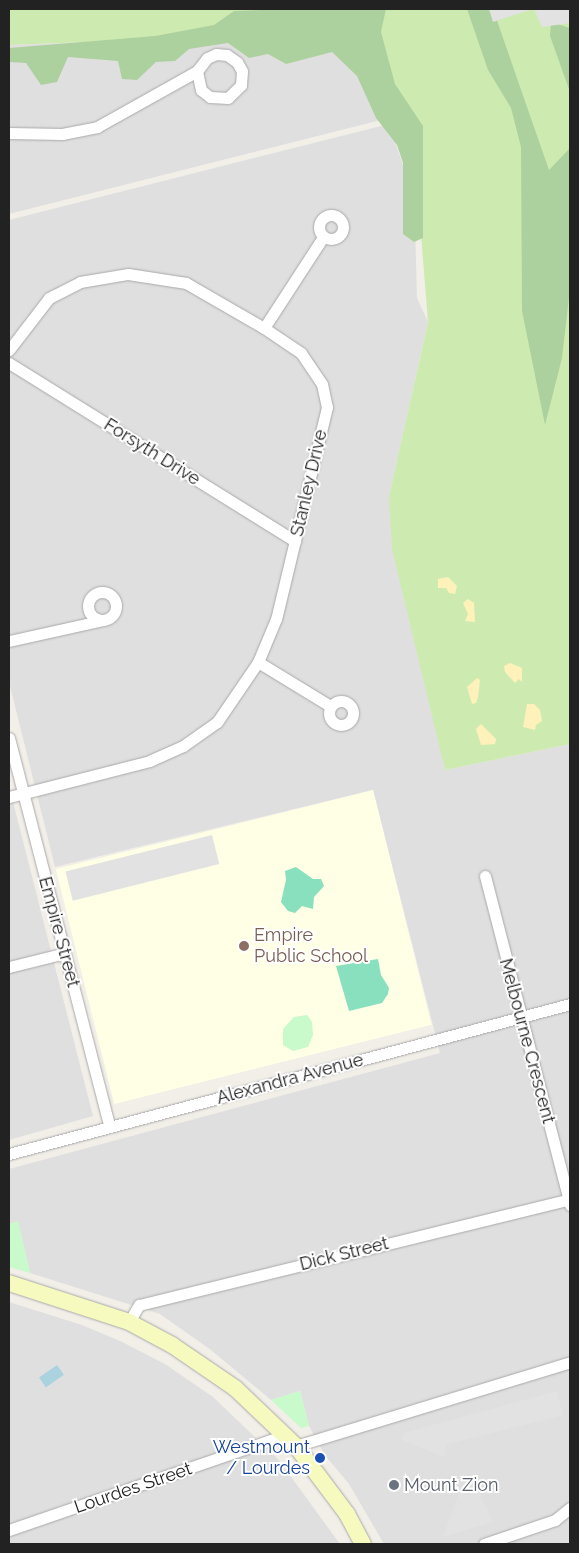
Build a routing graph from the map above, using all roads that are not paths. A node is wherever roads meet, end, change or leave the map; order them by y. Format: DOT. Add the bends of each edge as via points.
graph roads {
  1 [pos="198,71"];
  2 [pos="9,133"];
  3 [pos="323,237"];
  4 [pos="264,328"];
  5 [pos="9,350"];
  6 [pos="9,363"];
  7 [pos="295,541"];
  8 [pos="104,620"];
  9 [pos="9,640"];
  10 [pos="258,662"];
  11 [pos="330,706"];
  12 [pos="9,738"];
  13 [pos="23,794"];
  14 [pos="9,797"];
  15 [pos="485,876"];
  16 [pos="65,953"];
  17 [pos="9,966"];
  18 [pos="570,1004"];
  19 [pos="521,1019"];
  20 [pos="109,1126"];
  21 [pos="9,1154"];
  22 [pos="570,1202"];
  23 [pos="9,1283"];
  24 [pos="129,1322"];
  25 [pos="570,1362"];
  26 [pos="290,1440"];
  27 [pos="570,1508"];
  28 [pos="9,1530"];
  29 [pos="363,1544"];
  30 [pos="484,1544"];
  1 -- 1 [label="street" via="201,90 210,97 228,98 241,85 242,71 237,62 227,55 207,58"];
  1 -- 2 [label="street" via="97,127 62,134"];
  3 -- 4 [label="street"];
  4 -- 5 [label="street, Stanley Drive" via="186,283 128,274 80,282 49,298"];
  4 -- 7 [label="street, Stanley Drive" via="301,353 314,368 322,384 327,407"];
  6 -- 7 [label="street, Forsyth Drive"];
  7 -- 10 [label="street, Stanley Drive" via="276,618"];
  8 -- 9 [label="street"];
  10 -- 11 [label="street"];
  10 -- 13 [label="street, Stanley Drive" via="217,722 183,746 150,761"];
  12 -- 13 [label="street, Empire Street"];
  13 -- 14 [label="street, Stanley Drive"];
  13 -- 16 [label="street, Empire Street"];
  15 -- 19 [label="street, Melbourne Crescent"];
  16 -- 17 [label="street"];
  16 -- 20 [label="street, Empire Street"];
  18 -- 19 [label="street, Alexandra Avenue"];
  19 -- 20 [label="street, Alexandra Avenue"];
  19 -- 22 [label="street, Melbourne Crescent"];
  20 -- 21 [label="street, Alexandra Avenue"];
  22 -- 24 [label="street, Dick Street" via="139,1305"];
  23 -- 24 [label="main road"];
  24 -- 26 [label="main road" via="172,1345 235,1388"];
  25 -- 26 [label="street, Lourdes Street"];
  26 -- 28 [label="street, Lourdes Street"];
  26 -- 29 [label="main road" via="347,1514"];
  27 -- 30 [label="street" via="555,1520"];
}
